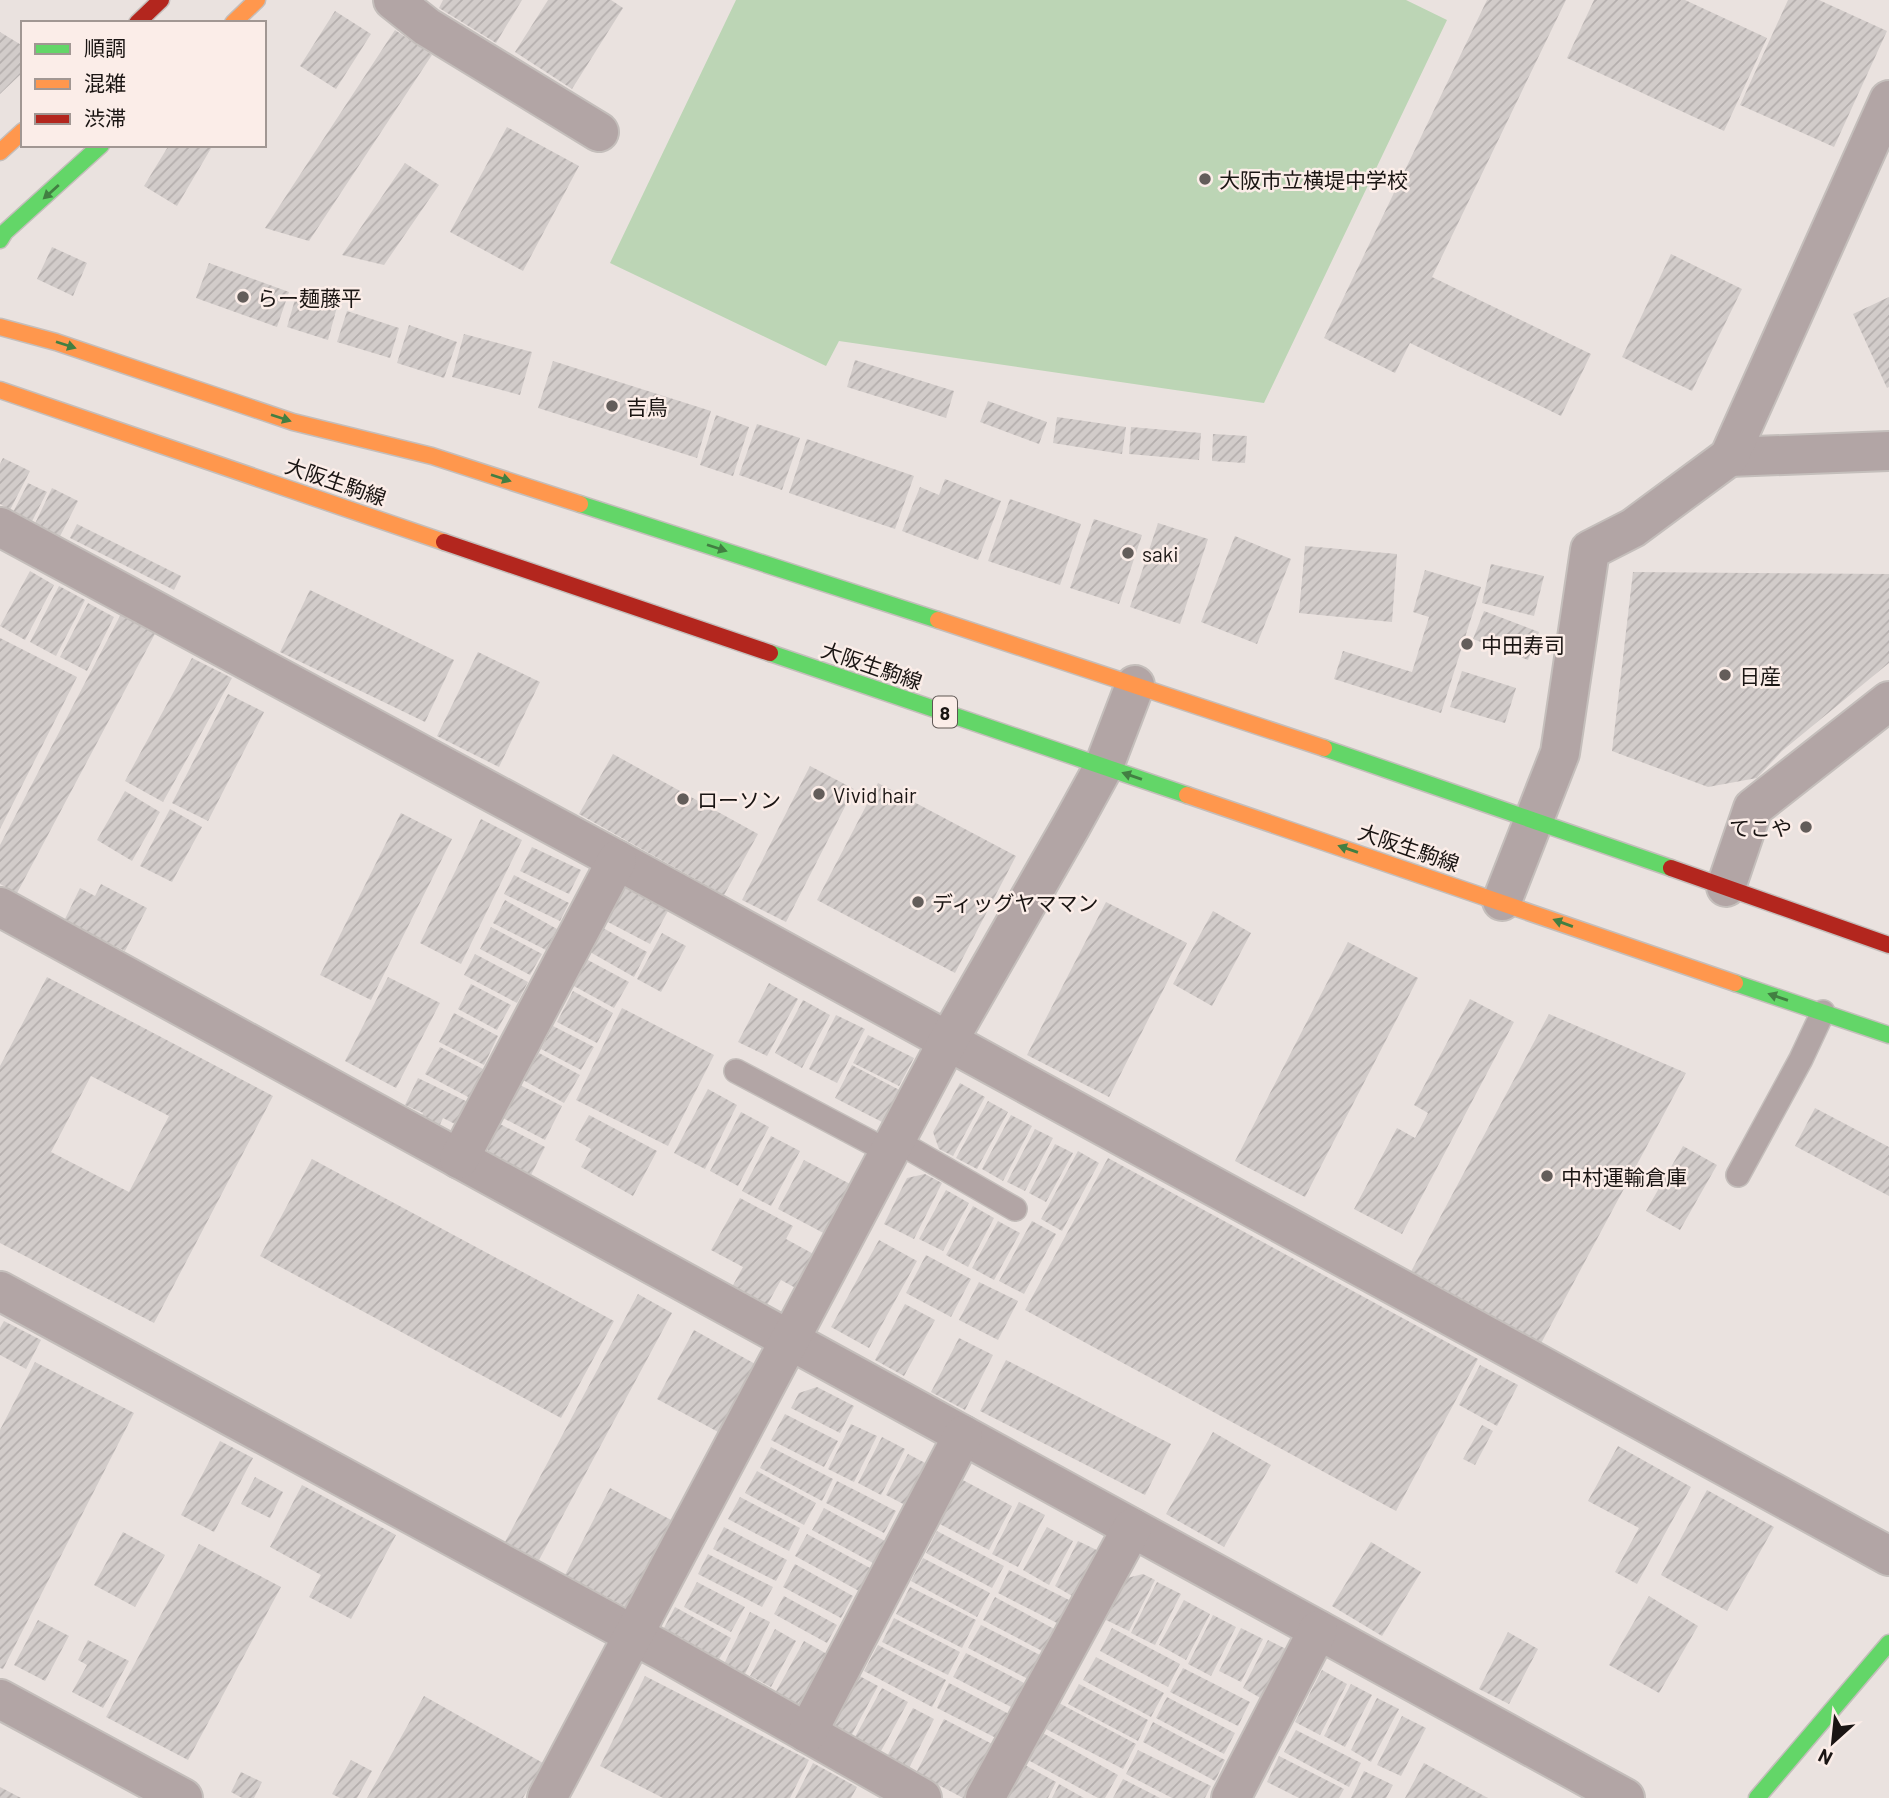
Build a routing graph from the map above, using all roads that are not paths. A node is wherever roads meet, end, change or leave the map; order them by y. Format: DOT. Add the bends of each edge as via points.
graph roads {
  1 [pos="161,0"];
  2 [pos="257,0"];
  3 [pos="393,0"];
  4 [pos="139,21"];
  5 [pos="235,21"];
  6 [pos="1889,100"];
  7 [pos="599,132"];
  8 [pos="21,133"];
  9 [pos="100,147"];
  10 [pos="0,152"];
  11 [pos="0,240"];
  12 [pos="0,327"];
  13 [pos="0,390"];
  14 [pos="1889,451"];
  15 [pos="1729,457"];
  16 [pos="0,527"];
  17 [pos="1135,685"];
  18 [pos="1889,701"];
  19 [pos="1104,766"];
  20 [pos="1533,819"];
  21 [pos="617,860"];
  22 [pos="1726,887"];
  23 [pos="1502,901"];
  24 [pos="0,907"];
  25 [pos="1889,945"];
  26 [pos="1823,1012"];
  27 [pos="1889,1035"];
  28 [pos="948,1041"];
  29 [pos="736,1072"];
  30 [pos="892,1146"];
  31 [pos="459,1159"];
  32 [pos="1738,1175"];
  33 [pos="1015,1209"];
  34 [pos="0,1291"];
  35 [pos="790,1340"];
  36 [pos="963,1436"];
  37 [pos="1132,1528"];
  38 [pos="1889,1556"];
  39 [pos="1318,1630"];
  40 [pos="635,1636"];
  41 [pos="1889,1643"];
  42 [pos="0,1699"];
  43 [pos="807,1733"];
  44 [pos="183,1798"];
  45 [pos="547,1798"];
  46 [pos="922,1798"];
  47 [pos="985,1798"];
  48 [pos="1231,1798"];
  49 [pos="1625,1798"];
  50 [pos="1757,1798"];
  1 -- 4 [label="main road"];
  2 -- 5 [label="main road"];
  3 -- 7 [label="street" via="427,27"];
  6 -- 15 [label="street"];
  8 -- 10 [label="main road"];
  9 -- 11 [label="main road, one-way"];
  12 -- 17 [label="main road, 大阪生駒線, one-way" via="293,422 432,456"];
  13 -- 19 [label="main road, 大阪生駒線 / 8"];
  14 -- 15 [label="street"];
  15 -- 20 [label="street" via="1633,528 1590,550 1560,753"];
  16 -- 21 [label="street"];
  17 -- 19 [label="street"];
  17 -- 20 [label="main road, 大阪生駒線"];
  18 -- 22 [label="street" via="1753,808"];
  23 -- 19 [label="main road, 大阪生駒線 / 8, one-way"];
  19 -- 28 [label="street"];
  20 -- 22 [label="main road, 大阪生駒線"];
  20 -- 23 [label="street"];
  21 -- 28 [label="street"];
  21 -- 31 [label="street"];
  22 -- 25 [label="main road, 大阪生駒線"];
  26 -- 23 [label="main road, 大阪生駒線 / 8, one-way"];
  24 -- 31 [label="street"];
  26 -- 27 [label="main road, 大阪生駒線 / 8"];
  26 -- 32 [label="lane"];
  28 -- 30 [label="street"];
  28 -- 38 [label="street"];
  29 -- 30 [label="lane"];
  30 -- 33 [label="lane"];
  30 -- 35 [label="street"];
  31 -- 35 [label="street"];
  34 -- 40 [label="street"];
  35 -- 36 [label="street"];
  35 -- 40 [label="street"];
  36 -- 37 [label="street"];
  36 -- 43 [label="street"];
  37 -- 39 [label="street"];
  37 -- 47 [label="street"];
  39 -- 48 [label="street"];
  39 -- 49 [label="street"];
  40 -- 43 [label="street"];
  40 -- 45 [label="street"];
  41 -- 50 [label="main road"];
  42 -- 44 [label="street"];
  43 -- 46 [label="street"];
}
